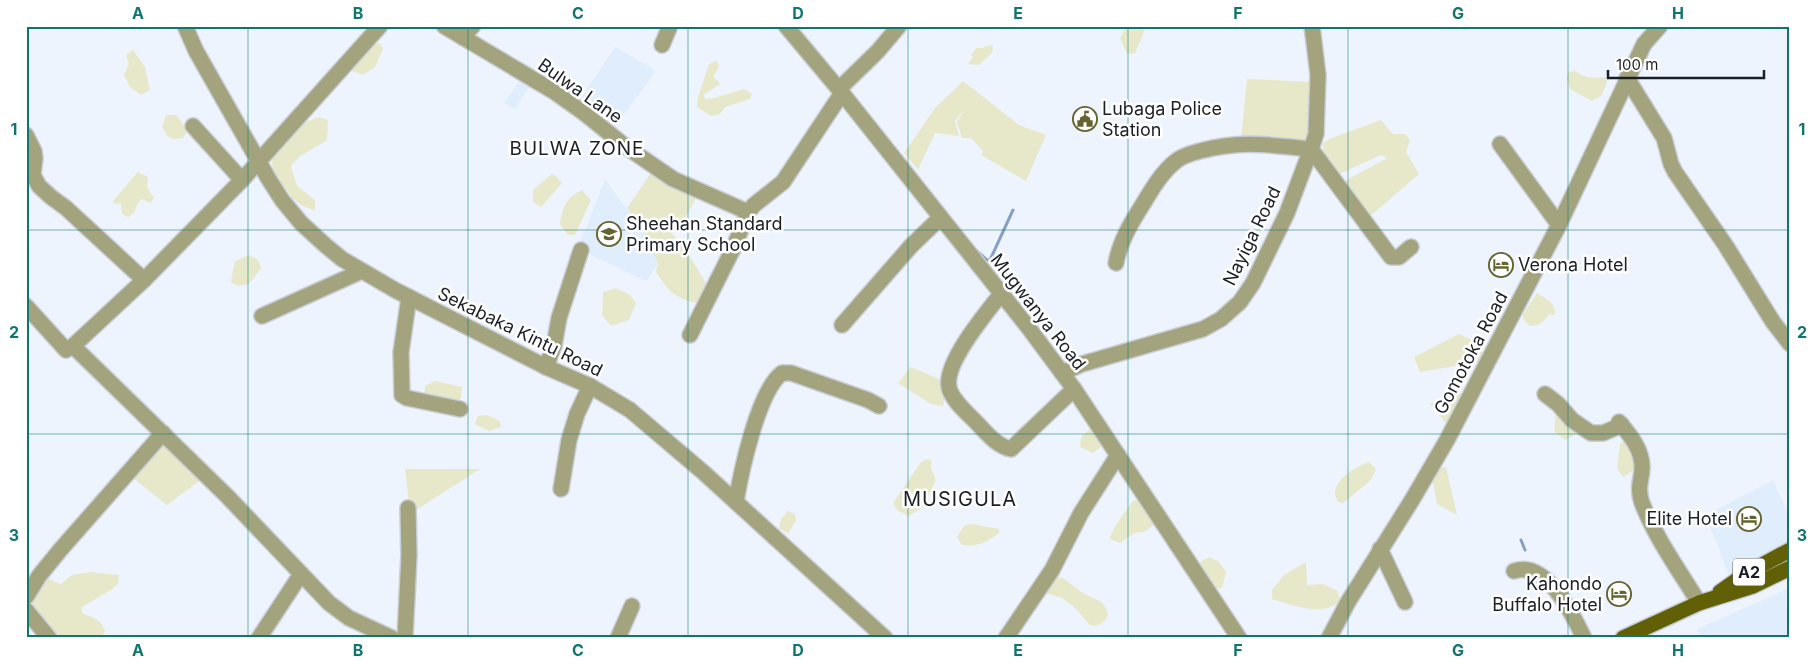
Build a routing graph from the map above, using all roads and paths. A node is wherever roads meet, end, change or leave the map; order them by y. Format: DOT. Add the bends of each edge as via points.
graph roads {
  1 [pos="185,26"];
  2 [pos="380,26"];
  3 [pos="444,26"];
  4 [pos="473,26"];
  5 [pos="670,26"];
  6 [pos="786,26"];
  7 [pos="899,26"];
  8 [pos="1312,26"];
  9 [pos="1660,26"];
  10 [pos="462,38"];
  11 [pos="662,45"];
  12 [pos="1627,78"];
  13 [pos="841,91"];
  14 [pos="193,126"];
  15 [pos="26,134"];
  16 [pos="1500,144"];
  17 [pos="1311,150"];
  18 [pos="258,161"];
  19 [pos="242,180"];
  20 [pos="748,212"];
  21 [pos="940,218"];
  22 [pos="1559,225"];
  23 [pos="1411,247"];
  24 [pos="581,250"];
  25 [pos="1116,263"];
  26 [pos="362,271"];
  27 [pos="144,280"];
  28 [pos="1001,294"];
  29 [pos="409,297"];
  30 [pos="29,314"];
  31 [pos="262,316"];
  32 [pos="842,325"];
  33 [pos="690,335"];
  34 [pos="1790,344"];
  35 [pos="73,346"];
  36 [pos="546,367"];
  37 [pos="1062,373"];
  38 [pos="590,386"];
  39 [pos="1074,388"];
  40 [pos="1545,394"];
  41 [pos="879,406"];
  42 [pos="460,409"];
  43 [pos="163,433"];
  44 [pos="1118,454"];
  45 [pos="561,489"];
  46 [pos="736,502"];
  47 [pos="408,508"];
  48 [pos="1380,549"];
  49 [pos="1790,550"];
  50 [pos="1790,568"];
  51 [pos="1514,571"];
  52 [pos="301,574"];
  53 [pos="26,597"];
  54 [pos="1705,601"];
  55 [pos="1406,602"];
  56 [pos="632,606"];
  57 [pos="26,610"];
  58 [pos="1010,636"];
  59 [pos="49,638"];
  60 [pos="259,638"];
  61 [pos="392,638"];
  62 [pos="405,638"];
  63 [pos="618,638"];
  64 [pos="885,638"];
  65 [pos="1238,638"];
  66 [pos="1329,638"];
  67 [pos="1584,638"];
  68 [pos="1623,638"];
  1 -- 18 [label="street, Sekabaka Kintu Road"];
  2 -- 18 [label="street"];
  3 -- 10 [label="street, Bulwa Lane"];
  4 -- 10 [label="street"];
  5 -- 11 [label="street"];
  6 -- 13 [label="street, Mugwanya Road"];
  7 -- 13 [label="street"];
  8 -- 17 [label="street, Nayiga Road" via="1318,75 1316,134"];
  9 -- 12 [label="street, Gomotoka Road" via="1644,44"];
  10 -- 20 [label="street, Bulwa Lane" via="553,91 673,179"];
  12 -- 22 [label="street, Gomotoka Road"];
  12 -- 34 [label="street" via="1664,138 1675,172"];
  13 -- 20 [label="street" via="783,182"];
  13 -- 21 [label="street, Mugwanya Road"];
  14 -- 19 [label="street"];
  15 -- 27 [label="street" via="34,150 33,176 39,186"];
  16 -- 22 [label="street"];
  17 -- 23 [label="street" via="1391,257 1399,257"];
  17 -- 25 [label="street" via="1234,144 1179,159 1149,194 1127,230"];
  17 -- 37 [label="street, Nayiga Road" via="1287,213 1253,283 1240,302 1203,329 1082,364"];
  18 -- 19 [label="street"];
  18 -- 26 [label="street, Sekabaka Kintu Road" via="282,200 302,224 342,259"];
  19 -- 27 [label="street"];
  20 -- 33 [label="street"];
  21 -- 28 [label="street, Mugwanya Road"];
  21 -- 32 [label="street"];
  22 -- 48 [label="street, Gomotoka Road" via="1447,440"];
  24 -- 36 [label="street" via="558,318 554,346"];
  26 -- 29 [label="street, Sekabaka Kintu Road"];
  26 -- 31 [label="street"];
  27 -- 35 [label="street"];
  28 -- 37 [label="street, Mugwanya Road"];
  28 -- 39 [label="street" via="962,347 948,382 951,394 988,434 1011,449"];
  29 -- 36 [label="street, Sekabaka Kintu Road"];
  29 -- 42 [label="street" via="401,352 402,395"];
  30 -- 35 [label="street" via="66,350"];
  35 -- 43 [label="street"];
  36 -- 38 [label="street, Sekabaka Kintu Road"];
  37 -- 39 [label="street, Mugwanya Road"];
  38 -- 45 [label="street" via="569,440"];
  38 -- 46 [label="street, Sekabaka Kintu Road" via="644,420"];
  39 -- 44 [label="street, Mugwanya Road"];
  40 -- 54 [label="street" via="1572,420 1591,432 1604,433 1620,423 1641,457 1638,486 1642,503 1667,553"];
  41 -- 46 [label="street" via="791,373 782,373 773,382 758,415"];
  43 -- 52 [label="street"];
  43 -- 53 [label="street" via="61,549"];
  44 -- 58 [label="street"];
  44 -- 65 [label="street, Mugwanya Road"];
  46 -- 64 [label="street, Sekabaka Kintu Road"];
  47 -- 62 [label="street"];
  48 -- 55 [label="street"];
  48 -- 66 [label="street, Gomotoka Road"];
  49 -- 54 [label="main road, A2" via="1747,572"];
  50 -- 54 [label="main road, A2" via="1753,586"];
  51 -- 67 [label="street" via="1531,571 1554,588"];
  52 -- 60 [label="street"];
  52 -- 61 [label="street" via="344,615"];
  54 -- 68 [label="main road, A2"];
  56 -- 63 [label="street"];
  57 -- 59 [label="street"];
}
